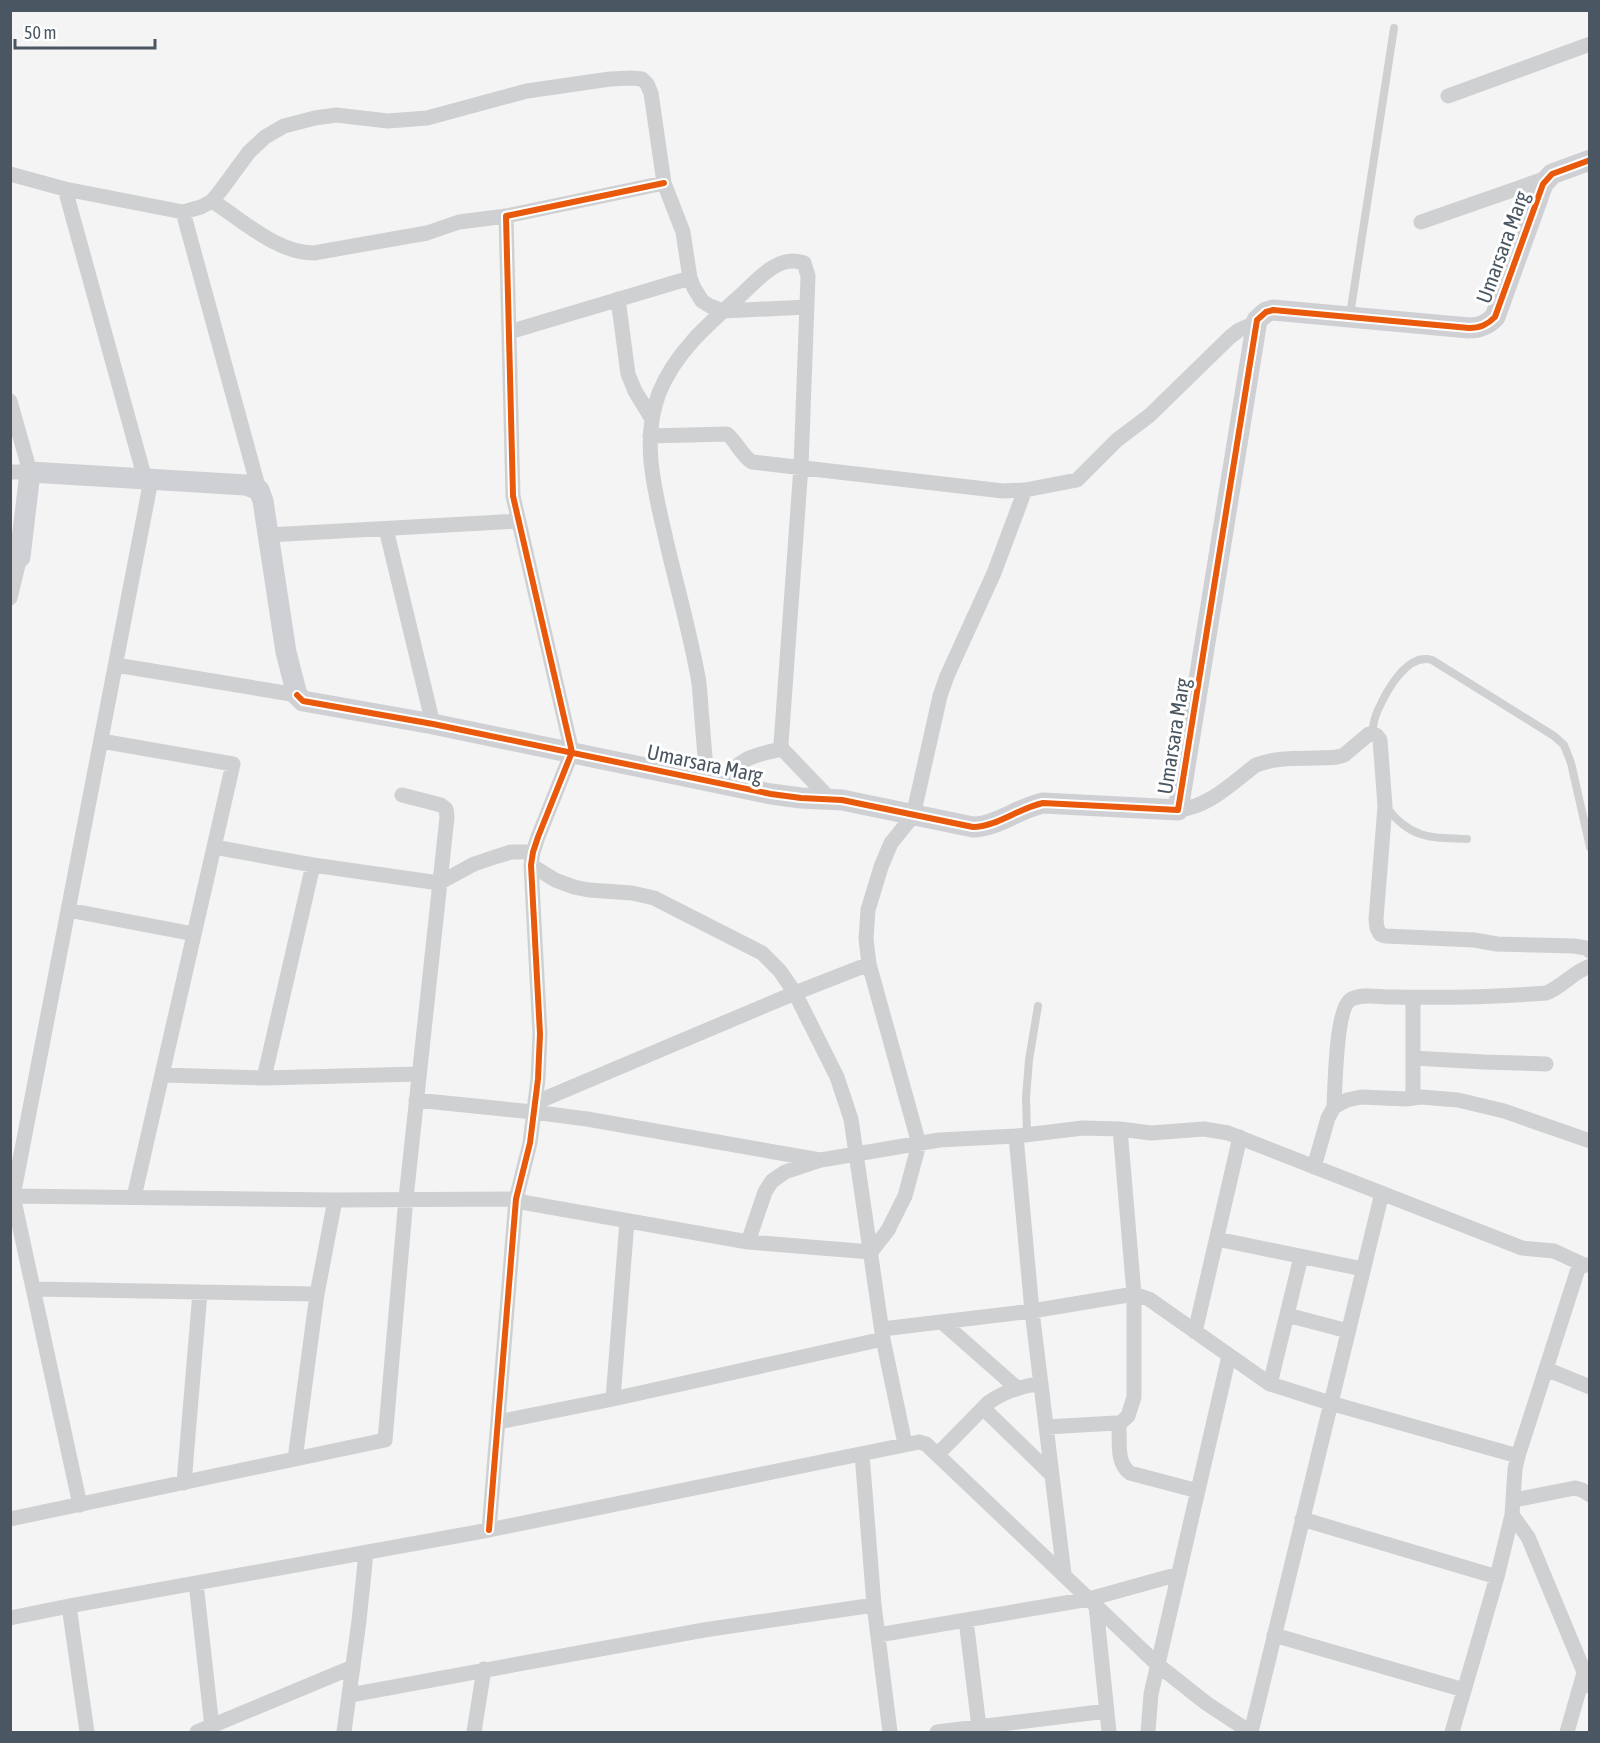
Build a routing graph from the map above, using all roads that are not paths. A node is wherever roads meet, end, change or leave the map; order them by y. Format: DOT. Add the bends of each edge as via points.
graph roads {
  1 [pos="1394,28"];
  2 [pos="1590,44"];
  3 [pos="1448,96"];
  4 [pos="1590,160"];
  5 [pos="10,174"];
  6 [pos="1547,178"];
  7 [pos="664,183"];
  8 [pos="65,189"];
  9 [pos="212,201"];
  10 [pos="183,212"];
  11 [pos="506,216"];
  12 [pos="1421,222"];
  13 [pos="690,278"];
  14 [pos="618,299"];
  15 [pos="807,307"];
  16 [pos="723,311"];
  17 [pos="1349,316"];
  18 [pos="1256,323"];
  19 [pos="509,332"];
  20 [pos="10,401"];
  21 [pos="652,418"];
  22 [pos="650,436"];
  23 [pos="801,466"];
  24 [pos="20,472"];
  25 [pos="148,479"];
  26 [pos="258,490"];
  27 [pos="1025,490"];
  28 [pos="518,521"];
  29 [pos="386,529"];
  30 [pos="268,535"];
  31 [pos="15,560"];
  32 [pos="10,598"];
  33 [pos="116,665"];
  34 [pos="297,695"];
  35 [pos="433,724"];
  36 [pos="1372,734"];
  37 [pos="101,741"];
  38 [pos="782,749"];
  39 [pos="572,752"];
  40 [pos="715,782"];
  41 [pos="402,795"];
  42 [pos="830,799"];
  43 [pos="1385,806"];
  44 [pos="1178,810"];
  45 [pos="913,816"];
  46 [pos="1467,839"];
  47 [pos="214,847"];
  48 [pos="1590,847"];
  49 [pos="532,859"];
  50 [pos="314,865"];
  51 [pos="439,883"];
  52 [pos="68,910"];
  53 [pos="194,934"];
  54 [pos="1590,951"];
  55 [pos="869,964"];
  56 [pos="1590,966"];
  57 [pos="795,993"];
  58 [pos="1413,997"];
  59 [pos="1038,1006"];
  60 [pos="1413,1058"];
  61 [pos="1546,1064"];
  62 [pos="419,1074"];
  63 [pos="162,1075"];
  64 [pos="264,1078"];
  65 [pos="1413,1098"];
  66 [pos="417,1100"];
  67 [pos="534,1106"];
  68 [pos="1334,1107"];
  69 [pos="1120,1129"];
  70 [pos="1021,1135"];
  71 [pos="1240,1137"];
  72 [pos="1590,1140"];
  73 [pos="919,1144"];
  74 [pos="857,1155"];
  75 [pos="821,1160"];
  76 [pos="1314,1167"];
  77 [pos="1382,1194"];
  78 [pos="12,1196"];
  79 [pos="134,1197"];
  80 [pos="406,1198"];
  81 [pos="516,1199"];
  82 [pos="335,1200"];
  83 [pos="627,1221"];
  84 [pos="1216,1239"];
  85 [pos="748,1242"];
  86 [pos="871,1252"];
  87 [pos="1301,1257"];
  88 [pos="1587,1265"];
  89 [pos="1363,1269"];
  90 [pos="33,1289"];
  91 [pos="200,1292"];
  92 [pos="317,1294"];
  93 [pos="1134,1294"];
  94 [pos="1032,1311"];
  95 [pos="1287,1315"];
  96 [pos="942,1322"];
  97 [pos="1348,1331"];
  98 [pos="1195,1332"];
  99 [pos="883,1334"];
  100 [pos="1228,1356"];
  101 [pos="1546,1369"];
  102 [pos="1041,1383"];
  103 [pos="1270,1384"];
  104 [pos="1590,1387"];
  105 [pos="1017,1388"];
  106 [pos="613,1399"];
  107 [pos="1330,1403"];
  108 [pos="983,1408"];
  109 [pos="498,1422"];
  110 [pos="1118,1425"];
  111 [pos="1046,1427"];
  112 [pos="905,1444"];
  113 [pos="862,1454"];
  114 [pos="937,1455"];
  115 [pos="1518,1456"];
  116 [pos="295,1459"];
  117 [pos="1052,1475"];
  118 [pos="184,1483"];
  119 [pos="1198,1491"];
  120 [pos="1590,1495"];
  121 [pos="80,1505"];
  122 [pos="1513,1507"];
  123 [pos="10,1519"];
  124 [pos="1302,1519"];
  125 [pos="489,1530"];
  126 [pos="366,1553"];
  127 [pos="1064,1574"];
  128 [pos="1179,1574"];
  129 [pos="1497,1577"];
  130 [pos="196,1583"];
  131 [pos="1093,1602"];
  132 [pos="874,1605"];
  133 [pos="69,1606"];
  134 [pos="10,1618"];
  135 [pos="966,1620"];
  136 [pos="878,1635"];
  137 [pos="1274,1635"];
  138 [pos="1158,1665"];
  139 [pos="353,1667"];
  140 [pos="484,1669"];
  141 [pos="1587,1679"];
  142 [pos="1464,1690"];
  143 [pos="350,1695"];
  144 [pos="1107,1711"];
  145 [pos="212,1727"];
  146 [pos="978,1727"];
  147 [pos="87,1732"];
  148 [pos="197,1732"];
  149 [pos="344,1732"];
  150 [pos="474,1732"];
  151 [pos="890,1732"];
  152 [pos="937,1732"];
  153 [pos="1109,1732"];
  154 [pos="1148,1732"];
  155 [pos="1250,1732"];
  156 [pos="1452,1732"];
  157 [pos="1567,1732"];
  1 -- 17 [label="lane"];
  2 -- 3 [label="street"];
  4 -- 6 [label="street, Umarsara Marg"];
  5 -- 8 [label="street"];
  6 -- 12 [label="street"];
  6 -- 17 [label="street, Umarsara Marg" via="1495,317 1489,323 1469,328"];
  7 -- 9 [label="street" via="651,93 642,79 632,78 527,92 427,118 377,121 336,115 284,126 249,152"];
  7 -- 11 [label="street"];
  7 -- 13 [label="street" via="683,232"];
  8 -- 10 [label="street"];
  8 -- 25 [label="street"];
  9 -- 10 [label="street"];
  9 -- 11 [label="street" via="271,240 302,253"];
  10 -- 26 [label="street"];
  11 -- 19 [label="street"];
  13 -- 14 [label="street"];
  13 -- 16 [label="street" via="702,301"];
  14 -- 19 [label="street"];
  14 -- 21 [label="street" via="628,374"];
  15 -- 16 [label="street"];
  15 -- 16 [label="street" via="807,269 804,263 788,260 776,265"];
  15 -- 23 [label="street"];
  16 -- 21 [label="street" via="685,348 671,369"];
  17 -- 18 [label="street, Umarsara Marg" via="1273,310 1261,315"];
  18 -- 27 [label="street" via="1239,330 1077,480"];
  18 -- 44 [label="street, Umarsara Marg"];
  19 -- 28 [label="street" via="513,496"];
  20 -- 24 [label="street"];
  21 -- 22 [label="street"];
  22 -- 23 [label="street" via="728,434 752,462"];
  22 -- 40 [label="street" via="652,481 698,674"];
  23 -- 27 [label="street" via="962,487"];
  23 -- 38 [label="street"];
  24 -- 25 [label="street"];
  24 -- 31 [label="street"];
  25 -- 26 [label="street" via="246,485"];
  25 -- 33 [label="street"];
  26 -- 30 [label="street"];
  27 -- 45 [label="street" via="994,573 940,696"];
  28 -- 29 [label="street"];
  28 -- 39 [label="street"];
  29 -- 30 [label="street"];
  29 -- 35 [label="street"];
  30 -- 34 [label="street" via="286,652"];
  31 -- 32 [label="street"];
  33 -- 34 [label="street"];
  33 -- 37 [label="street"];
  34 -- 35 [label="street, Umarsara Marg" via="303,701"];
  35 -- 39 [label="street, Umarsara Marg"];
  36 -- 43 [label="street" via="1380,740"];
  36 -- 44 [label="street" via="1337,757 1277,759 1256,765 1213,798 1199,806"];
  36 -- 48 [label="lane" via="1389,688 1410,663 1431,660 1564,746"];
  37 -- 47 [label="street" via="233,764"];
  37 -- 52 [label="street"];
  38 -- 40 [label="street" via="740,762"];
  38 -- 42 [label="street"];
  39 -- 40 [label="street, Umarsara Marg"];
  39 -- 49 [label="street"];
  40 -- 42 [label="street, Umarsara Marg" via="785,796"];
  41 -- 51 [label="street" via="446,809"];
  42 -- 45 [label="street, Umarsara Marg"];
  43 -- 46 [label="lane" via="1397,821 1422,835"];
  43 -- 54 [label="street" via="1376,919 1380,933 1401,938 1574,946"];
  44 -- 45 [label="street, Umarsara Marg" via="1043,803 980,827"];
  45 -- 55 [label="street" via="891,843 868,910"];
  47 -- 50 [label="street"];
  47 -- 53 [label="street"];
  49 -- 51 [label="street" via="511,852 474,864"];
  49 -- 57 [label="street" via="555,880 574,887 654,898 762,953"];
  49 -- 67 [label="street" via="540,1034"];
  50 -- 51 [label="street"];
  50 -- 64 [label="street"];
  51 -- 62 [label="street"];
  52 -- 53 [label="street"];
  52 -- 78 [label="street"];
  53 -- 63 [label="street"];
  55 -- 57 [label="street"];
  55 -- 73 [label="street"];
  56 -- 58 [label="street" via="1546,993"];
  57 -- 67 [label="street"];
  57 -- 74 [label="street" via="837,1077 851,1119"];
  58 -- 60 [label="street"];
  58 -- 68 [label="street" via="1359,996 1344,1008"];
  59 -- 70 [label="lane"];
  60 -- 61 [label="street"];
  60 -- 65 [label="street"];
  62 -- 64 [label="street"];
  62 -- 66 [label="street"];
  63 -- 64 [label="street"];
  63 -- 79 [label="street"];
  65 -- 68 [label="street" via="1361,1097"];
  65 -- 72 [label="street" via="1476,1104"];
  66 -- 67 [label="street"];
  66 -- 80 [label="street"];
  67 -- 75 [label="street"];
  67 -- 81 [label="street" via="530,1143"];
  68 -- 76 [label="street"];
  69 -- 70 [label="street" via="1083,1128"];
  69 -- 71 [label="street" via="1150,1133 1204,1129"];
  69 -- 93 [label="street"];
  70 -- 73 [label="street"];
  70 -- 94 [label="street"];
  71 -- 76 [label="street"];
  71 -- 84 [label="street"];
  73 -- 74 [label="street"];
  73 -- 86 [label="street" via="905,1196 888,1230"];
  74 -- 75 [label="street"];
  74 -- 86 [label="street"];
  75 -- 85 [label="street" via="785,1172 772,1181"];
  76 -- 77 [label="street"];
  77 -- 88 [label="street" via="1522,1248 1554,1251"];
  77 -- 89 [label="street"];
  78 -- 79 [label="street"];
  78 -- 90 [label="street"];
  79 -- 82 [label="street"];
  80 -- 81 [label="street"];
  80 -- 82 [label="street"];
  80 -- 116 [label="street" via="385,1440"];
  81 -- 83 [label="street"];
  81 -- 109 [label="street"];
  82 -- 92 [label="street"];
  83 -- 85 [label="street"];
  83 -- 106 [label="street"];
  84 -- 87 [label="street"];
  84 -- 98 [label="street"];
  85 -- 86 [label="street"];
  86 -- 99 [label="street"];
  87 -- 89 [label="street"];
  87 -- 95 [label="street"];
  88 -- 101 [label="street" via="1578,1269"];
  89 -- 97 [label="street"];
  90 -- 91 [label="street"];
  90 -- 121 [label="street"];
  91 -- 92 [label="street"];
  91 -- 118 [label="street"];
  92 -- 116 [label="street"];
  93 -- 94 [label="street"];
  93 -- 98 [label="street" via="1149,1299"];
  93 -- 110 [label="street" via="1134,1397 1128,1416"];
  94 -- 96 [label="street"];
  94 -- 102 [label="street"];
  95 -- 97 [label="street"];
  95 -- 103 [label="street"];
  96 -- 99 [label="street"];
  96 -- 105 [label="street"];
  97 -- 107 [label="street"];
  98 -- 100 [label="street"];
  99 -- 106 [label="street"];
  99 -- 112 [label="street"];
  100 -- 103 [label="street"];
  100 -- 119 [label="street"];
  101 -- 104 [label="street"];
  101 -- 115 [label="street"];
  102 -- 105 [label="street"];
  102 -- 111 [label="street"];
  103 -- 107 [label="street"];
  105 -- 108 [label="street"];
  106 -- 109 [label="street"];
  107 -- 115 [label="street"];
  107 -- 124 [label="street"];
  108 -- 114 [label="street"];
  108 -- 117 [label="street"];
  109 -- 125 [label="street"];
  110 -- 111 [label="street"];
  110 -- 119 [label="street" via="1120,1460 1125,1469"];
  111 -- 117 [label="street"];
  112 -- 113 [label="street"];
  112 -- 114 [label="street" via="926,1444"];
  113 -- 125 [label="street"];
  113 -- 132 [label="street"];
  114 -- 127 [label="street"];
  115 -- 122 [label="street"];
  116 -- 118 [label="street"];
  117 -- 127 [label="street"];
  118 -- 121 [label="street"];
  119 -- 128 [label="street"];
  120 -- 122 [label="street" via="1569,1489"];
  121 -- 123 [label="street"];
  122 -- 129 [label="street"];
  122 -- 141 [label="street"];
  124 -- 129 [label="street"];
  124 -- 137 [label="street"];
  125 -- 126 [label="street"];
  126 -- 130 [label="street"];
  126 -- 139 [label="street"];
  127 -- 131 [label="street"];
  128 -- 131 [label="street"];
  128 -- 138 [label="street"];
  129 -- 142 [label="street"];
  130 -- 133 [label="street"];
  130 -- 145 [label="street"];
  131 -- 135 [label="street"];
  131 -- 138 [label="street"];
  131 -- 144 [label="street"];
  132 -- 136 [label="street"];
  132 -- 140 [label="street"];
  133 -- 134 [label="street"];
  133 -- 147 [label="street"];
  135 -- 136 [label="street"];
  135 -- 146 [label="street"];
  136 -- 151 [label="street"];
  137 -- 142 [label="street"];
  137 -- 155 [label="street"];
  138 -- 154 [label="street" via="1150,1694"];
  138 -- 155 [label="street"];
  139 -- 143 [label="street"];
  139 -- 145 [label="street"];
  140 -- 143 [label="street"];
  140 -- 150 [label="street"];
  141 -- 157 [label="street"];
  142 -- 156 [label="street"];
  143 -- 149 [label="street"];
  144 -- 146 [label="street"];
  144 -- 153 [label="street"];
  145 -- 148 [label="street"];
  146 -- 152 [label="street"];
}
